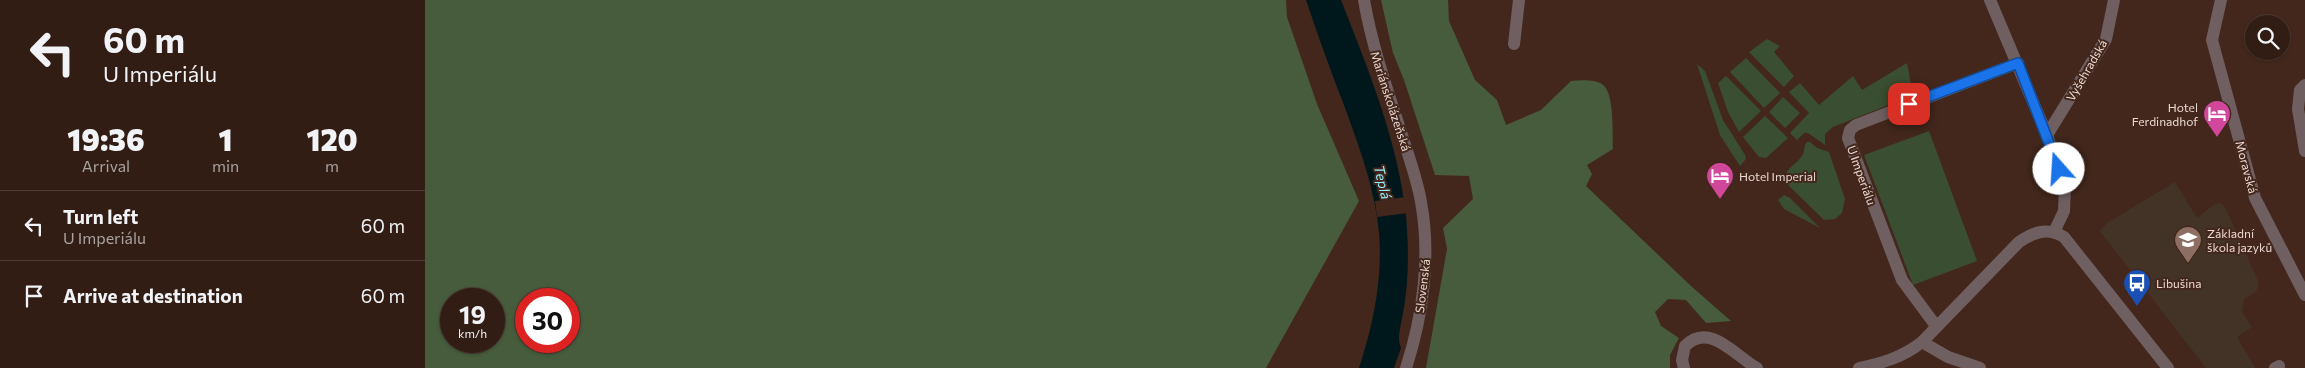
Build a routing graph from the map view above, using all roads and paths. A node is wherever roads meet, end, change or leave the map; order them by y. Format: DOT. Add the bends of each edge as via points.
graph roads {
  1 [pos="1364,0"];
  2 [pos="1519,0"];
  3 [pos="1990,0"];
  4 [pos="2114,0"];
  5 [pos="2221,0"];
  6 [pos="1514,44"];
  7 [pos="2018,63"];
  8 [pos="2305,85"];
  9 [pos="2047,135"];
  10 [pos="2305,151"];
  11 [pos="1421,202"];
  12 [pos="2055,232"];
  13 [pos="2305,296"];
  14 [pos="1936,326"];
  15 [pos="1922,342"];
  16 [pos="1406,368"];
  17 [pos="1684,368"];
  18 [pos="1757,368"];
  19 [pos="1859,368"];
  20 [pos="1980,368"];
  21 [pos="2168,368"];
  1 -- 11 [label="street, Mariánskolázeňská" via="1377,58"];
  2 -- 6 [label="street"];
  3 -- 7 [label="street"];
  4 -- 9 [label="street, Vyšehradská" via="2106,38"];
  5 -- 13 [label="street, Moravská" via="2212,40 2255,198"];
  7 -- 9 [label="street"];
  7 -- 14 [label="street, U Imperiálu" via="1857,124 1850,130 1848,138 1902,280"];
  8 -- 10 [label="street" via="2300,90 2297,109"];
  9 -- 12 [label="street" via="2065,187 2064,210"];
  11 -- 16 [label="street, Slovenská" via="1426,254 1412,350"];
  12 -- 14 [label="street" via="2038,232 2019,242"];
  12 -- 21 [label="street" via="2064,237"];
  14 -- 15 [label="street"];
  15 -- 19 [label="street" via="1900,357"];
  15 -- 20 [label="street" via="1948,357"];
  17 -- 18 [label="street" via="1685,346 1696,339 1710,337 1718,339"];
}
